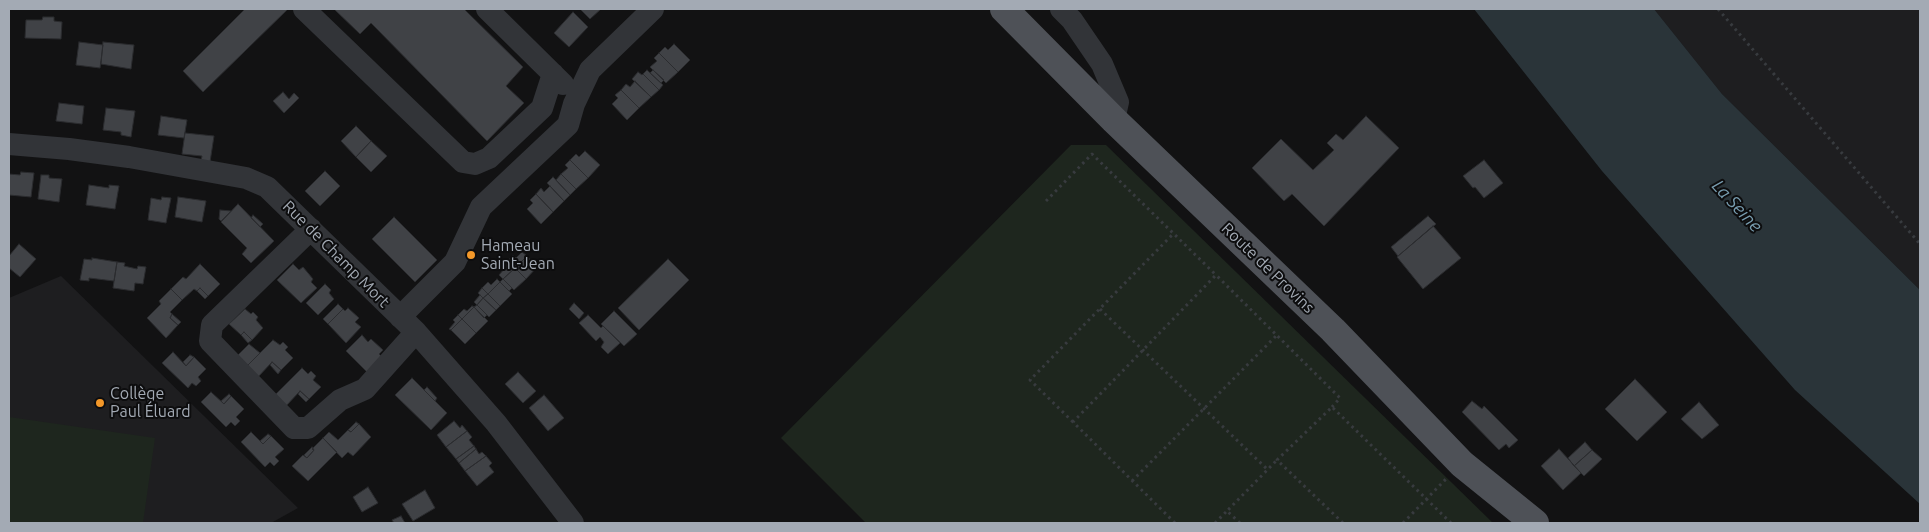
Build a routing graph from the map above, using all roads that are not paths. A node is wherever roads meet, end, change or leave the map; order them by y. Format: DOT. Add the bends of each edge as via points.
graph roads {
  1 [pos="304,9"];
  2 [pos="487,9"];
  3 [pos="653,9"];
  4 [pos="1004,9"];
  5 [pos="1061,9"];
  6 [pos="553,74"];
  7 [pos="578,97"];
  8 [pos="1114,120"];
  9 [pos="9,144"];
  10 [pos="311,229"];
  11 [pos="408,324"];
  12 [pos="573,523"];
  13 [pos="1535,523"];
  1 -- 6 [label="street" via="463,162 475,164 488,158 542,108"];
  2 -- 6 [label="street"];
  3 -- 7 [label="street" via="590,70"];
  4 -- 8 [label="main road, Route de Provins"];
  5 -- 8 [label="street" via="1102,64 1118,102"];
  6 -- 7 [label="street"];
  7 -- 11 [label="street" via="568,125 481,207 455,262"];
  8 -- 13 [label="main road, Route de Provins" via="1332,330 1462,464"];
  9 -- 10 [label="street, Rue de Champ Mort" via="97,153 246,178 267,187"];
  10 -- 11 [label="street, Rue de Champ Mort"];
  10 -- 11 [label="street" via="212,325 210,341 294,428 308,428 340,400 365,389"];
  11 -- 12 [label="street, Rue de Champ Mort" via="496,423"];
}
